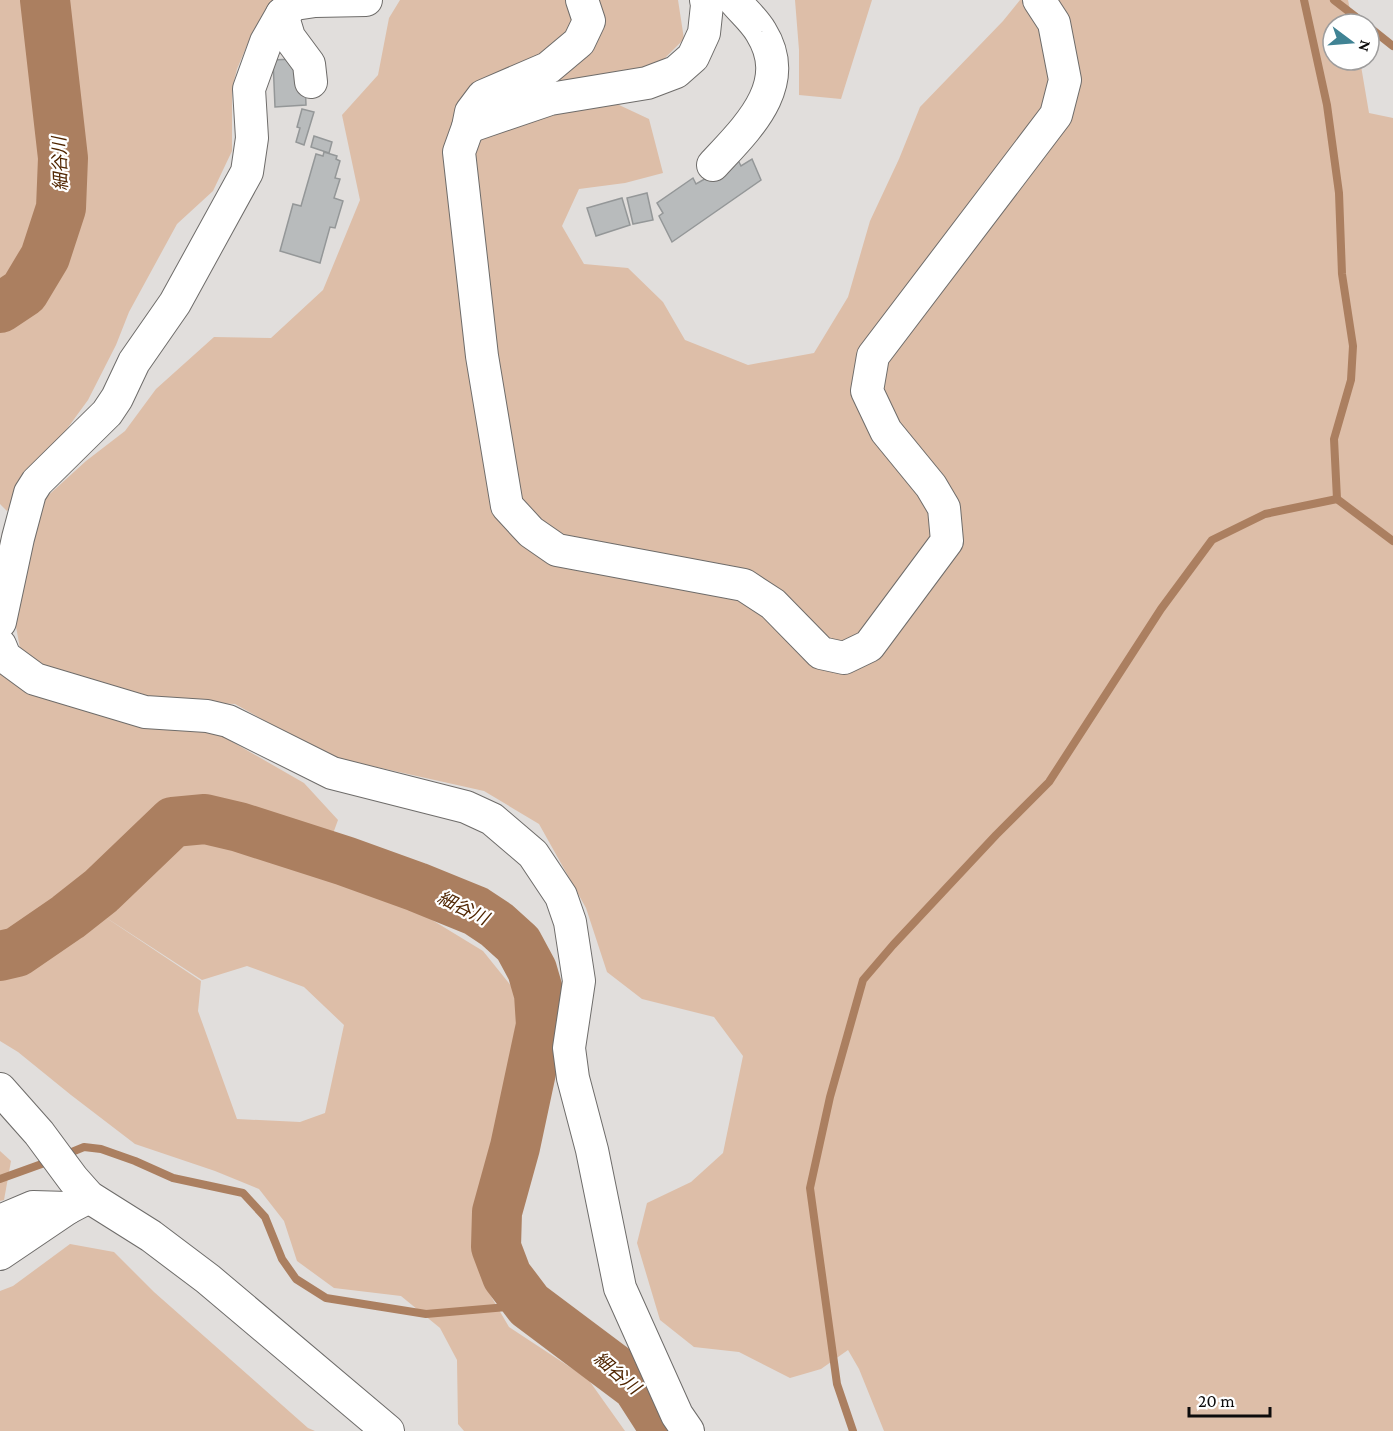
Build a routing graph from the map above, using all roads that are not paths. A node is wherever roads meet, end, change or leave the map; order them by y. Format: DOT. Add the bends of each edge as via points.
graph roads {
  1 [pos="366,0"];
  2 [pos="582,0"];
  3 [pos="706,0"];
  4 [pos="734,0"];
  5 [pos="1039,0"];
  6 [pos="282,14"];
  7 [pos="311,82"];
  8 [pos="468,127"];
  9 [pos="713,165"];
  10 [pos="0,622"];
  11 [pos="0,645"];
  12 [pos="0,1089"];
  13 [pos="77,1195"];
  14 [pos="0,1221"];
  15 [pos="0,1254"];
  16 [pos="388,1431"];
  17 [pos="688,1431"];
  1 -- 6 [label="street" via="295,4"];
  2 -- 8 [label="street" via="589,21 579,42 548,68 483,96 471,112"];
  3 -- 8 [label="street" via="704,33 693,57 676,72 647,83 550,99"];
  4 -- 9 [label="street" via="769,47 771,82 765,101 747,129"];
  5 -- 8 [label="street" via="1054,23 1065,80 1056,116 873,356 867,391 886,431 944,508 947,541 869,646 844,658 821,653 773,604 744,585 557,550 531,532 507,506 482,356 459,152"];
  6 -- 7 [label="street" via="289,37 309,64"];
  6 -- 10 [label="street" via="266,42 249,89 252,138 247,172 175,303 134,362 107,413 30,493"];
  11 -- 17 [label="street" via="5,657 35,679 145,712 228,721 332,773 466,807 492,819 533,854 561,896 570,922 579,981 569,1048 573,1078 620,1288"];
  12 -- 13 [label="street" via="39,1133"];
  13 -- 14 [label="street"];
  13 -- 15 [label="street"];
  13 -- 16 [label="street" via="151,1236 208,1279"];
}
